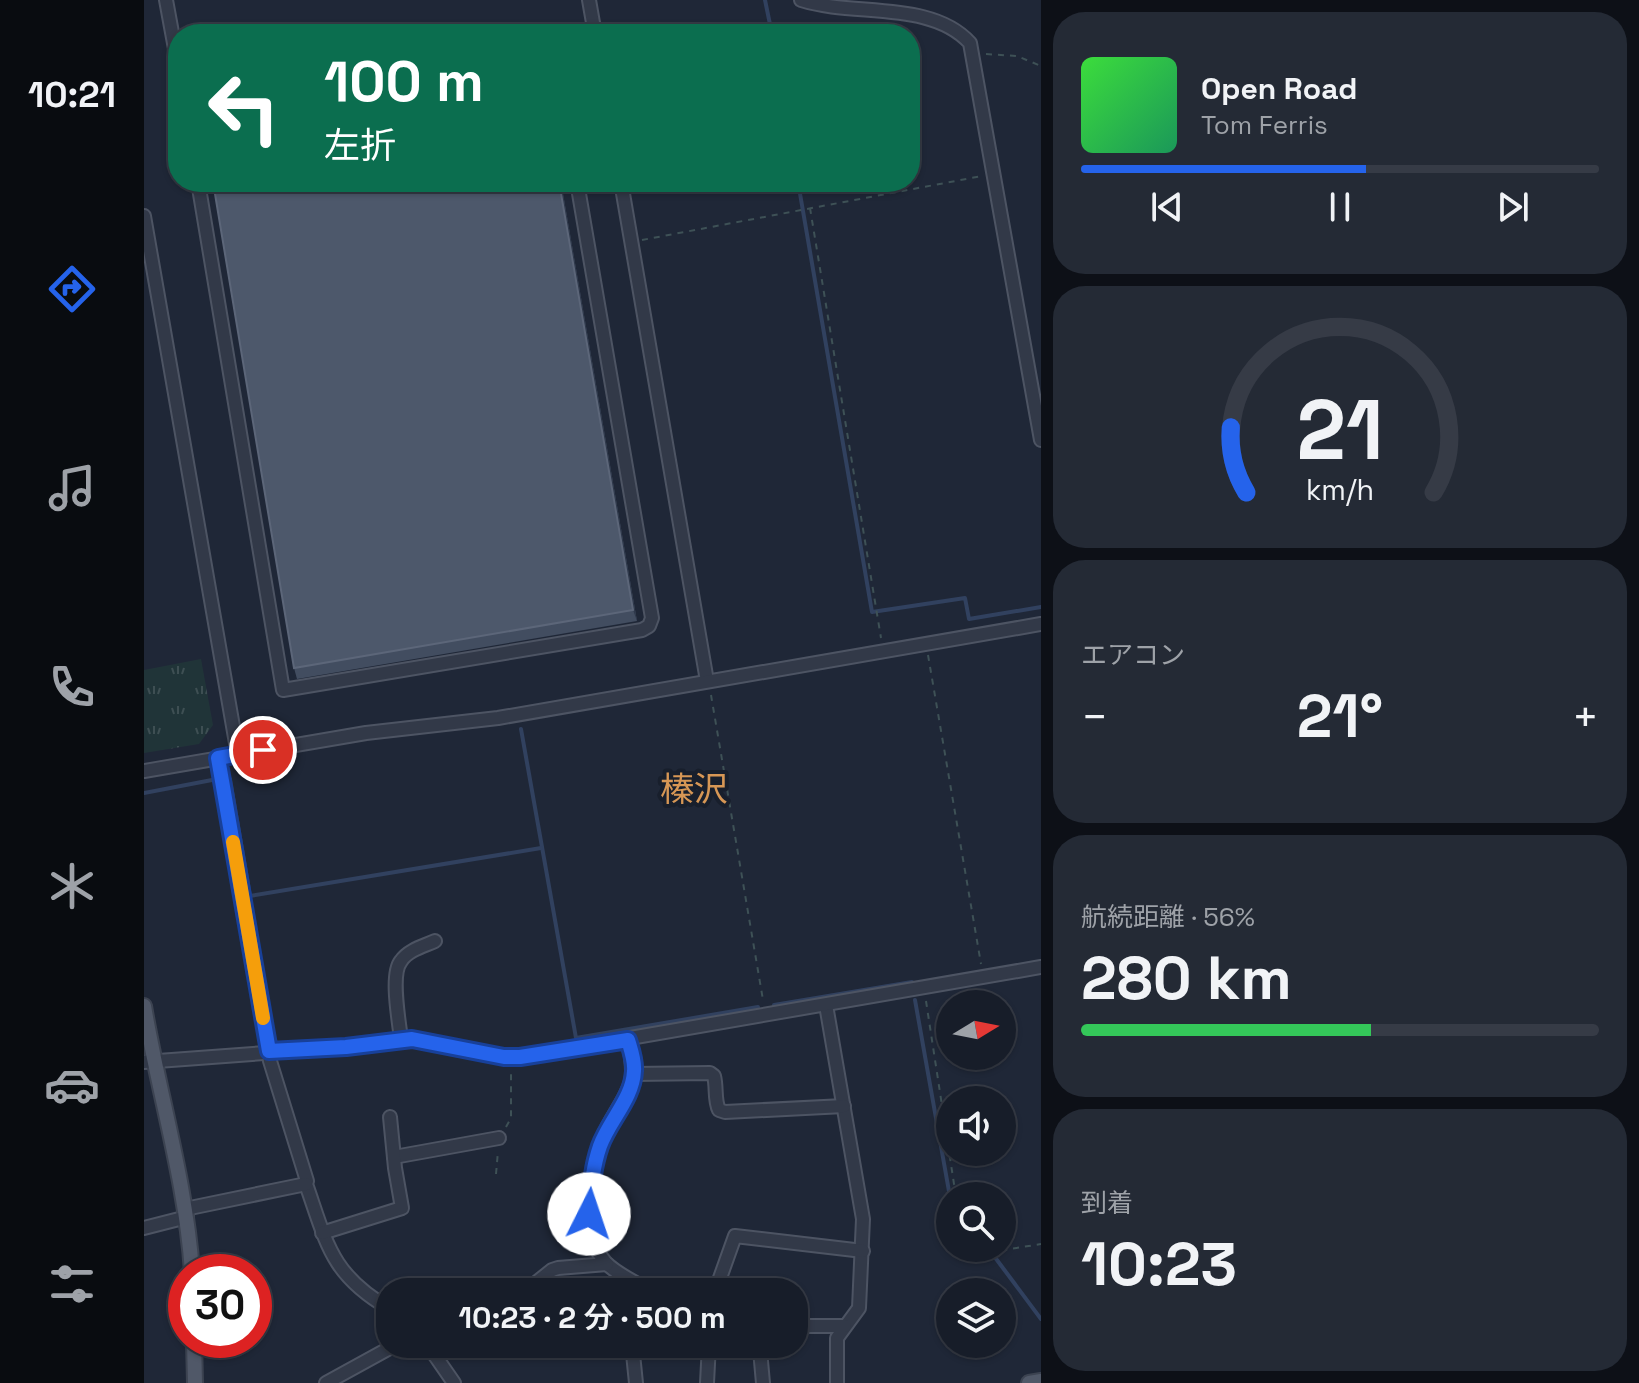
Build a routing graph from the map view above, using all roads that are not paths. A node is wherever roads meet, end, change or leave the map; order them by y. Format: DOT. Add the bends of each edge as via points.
graph roads {
  1 [pos="166,0"];
  2 [pos="589,0"];
  3 [pos="801,0"];
  4 [pos="170,24"];
  5 [pos="593,24"];
  6 [pos="200,192"];
  7 [pos="579,192"];
  8 [pos="623,192"];
  9 [pos="144,216"];
  10 [pos="1041,440"];
  11 [pos="1041,624"];
  12 [pos="707,681"];
  13 [pos="238,755"];
  14 [pos="218,758"];
  15 [pos="144,771"];
  16 [pos="435,941"];
  17 [pos="1041,967"];
  18 [pos="826,1005"];
  19 [pos="144,1006"];
  20 [pos="401,1039"];
  21 [pos="628,1040"];
  22 [pos="269,1051"];
  23 [pos="149,1062"];
  24 [pos="634,1074"];
  25 [pos="844,1106"];
  26 [pos="390,1117"];
  27 [pos="499,1138"];
  28 [pos="394,1157"];
  29 [pos="306,1184"];
  30 [pos="186,1213"];
  31 [pos="144,1228"];
  32 [pos="322,1233"];
  33 [pos="863,1251"];
  34 [pos="190,1254"];
  35 [pos="607,1264"];
  36 [pos="542,1278"];
  37 [pos="629,1278"];
  38 [pos="720,1278"];
  39 [pos="376,1300"];
  40 [pos="808,1326"];
  41 [pos="845,1326"];
  42 [pos="376,1356"];
  43 [pos="194,1358"];
  44 [pos="437,1358"];
  45 [pos="633,1358"];
  46 [pos="708,1358"];
  47 [pos="762,1358"];
  48 [pos="1041,1381"];
  49 [pos="195,1383"];
  50 [pos="326,1383"];
  51 [pos="454,1383"];
  52 [pos="636,1383"];
  53 [pos="707,1383"];
  54 [pos="763,1383"];
  55 [pos="837,1383"];
  56 [pos="1029,1383"];
  1 -- 4 [label="street"];
  2 -- 5 [label="street"];
  3 -- 10 [label="street" via="903,10 963,34 973,53"];
  6 -- 7 [label="street" via="283,690 649,626 652,618"];
  8 -- 12 [label="street"];
  9 -- 13 [label="street"];
  11 -- 12 [label="street"];
  12 -- 13 [label="street"];
  13 -- 14 [label="street"];
  14 -- 15 [label="street"];
  14 -- 22 [label="street"];
  16 -- 20 [label="street" via="407,954 396,970"];
  17 -- 18 [label="street"];
  18 -- 21 [label="street"];
  18 -- 25 [label="street"];
  19 -- 23 [label="main road"];
  20 -- 21 [label="street" via="511,1057"];
  20 -- 22 [label="street"];
  21 -- 24 [label="street"];
  22 -- 23 [label="street"];
  22 -- 29 [label="street"];
  23 -- 30 [label="main road"];
  24 -- 25 [label="street" via="710,1073 716,1105 725,1112"];
  24 -- 35 [label="street" via="592,1170 589,1227"];
  25 -- 33 [label="street" via="863,1219"];
  26 -- 28 [label="street"];
  27 -- 28 [label="street"];
  28 -- 32 [label="street" via="402,1208"];
  29 -- 30 [label="street"];
  29 -- 32 [label="street"];
  30 -- 31 [label="street"];
  30 -- 34 [label="main road"];
  32 -- 39 [label="street" via="350,1280"];
  33 -- 38 [label="street" via="735,1236"];
  33 -- 41 [label="street" via="859,1308"];
  35 -- 36 [label="street" via="558,1268"];
  35 -- 37 [label="street"];
  40 -- 41 [label="street"];
  41 -- 55 [label="street" via="837,1338"];
  42 -- 50 [label="street"];
  43 -- 49 [label="main road"];
  44 -- 51 [label="street"];
  45 -- 52 [label="street"];
  46 -- 53 [label="street"];
  47 -- 54 [label="street"];
  48 -- 56 [label="main road"];
}
